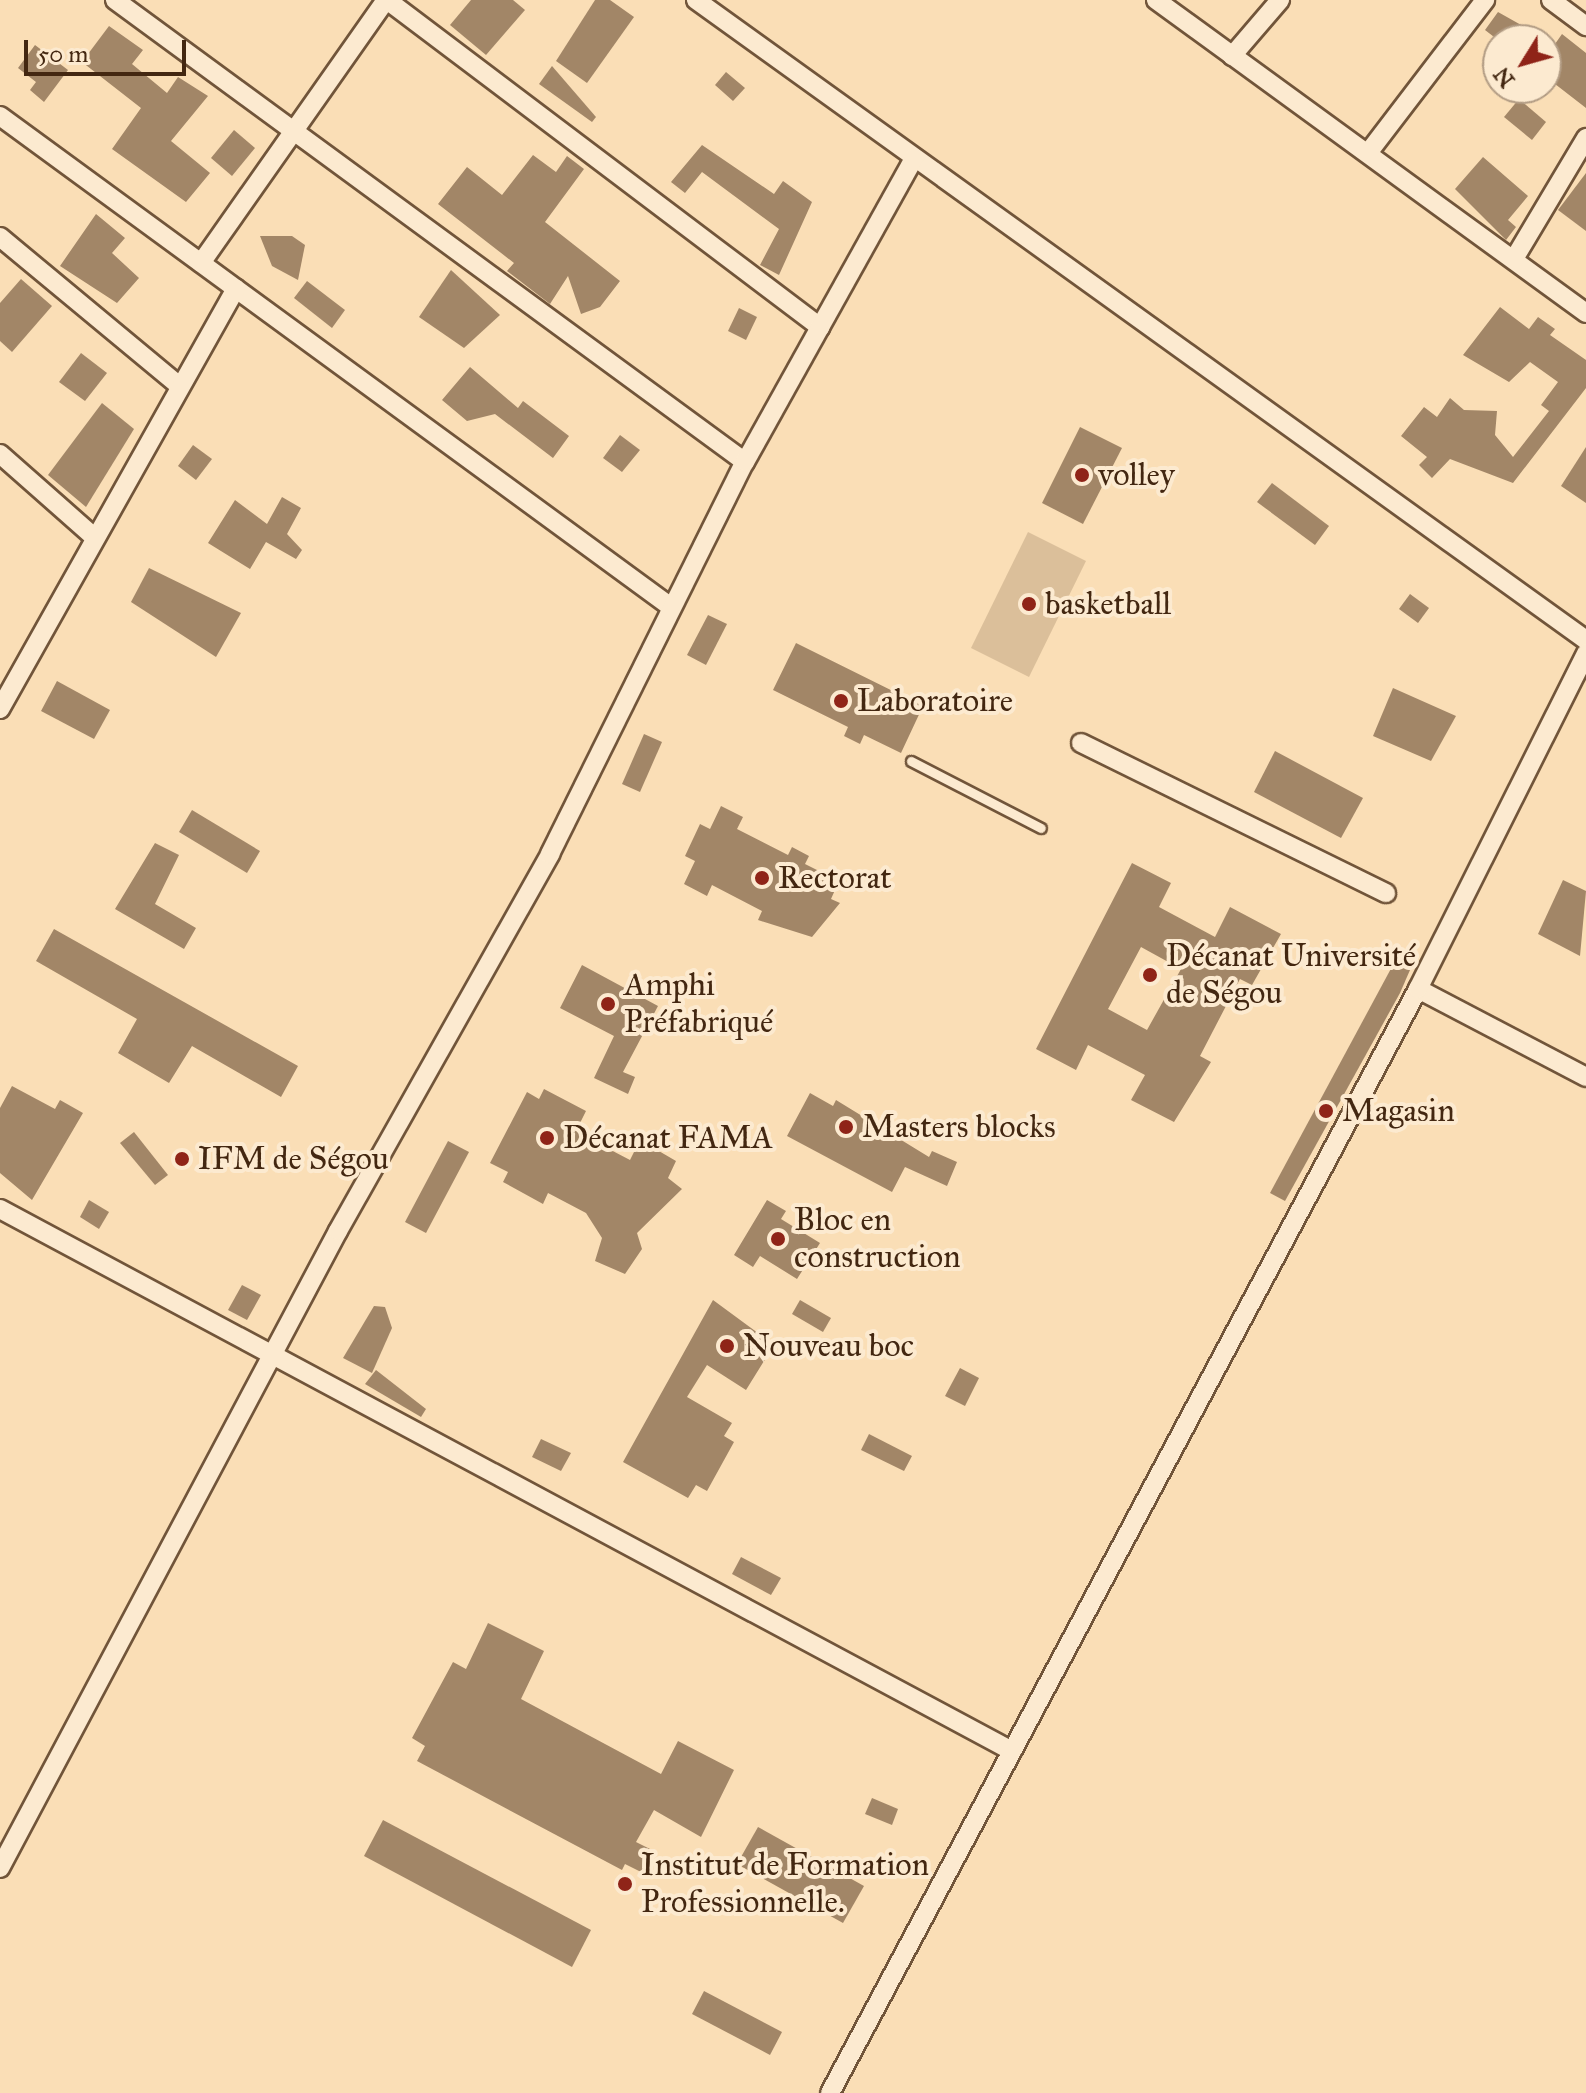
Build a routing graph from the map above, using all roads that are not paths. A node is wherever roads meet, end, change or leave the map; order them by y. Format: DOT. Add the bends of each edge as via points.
graph roads {
  1 [pos="115,0"];
  2 [pos="387,0"];
  3 [pos="696,0"];
  4 [pos="1156,0"];
  5 [pos="1280,0"];
  6 [pos="1485,0"];
  7 [pos="1551,0"];
  8 [pos="1586,26"];
  9 [pos="1232,56"];
  10 [pos="0,116"];
  11 [pos="292,131"];
  12 [pos="1586,138"];
  13 [pos="1368,153"];
  14 [pos="914,158"];
  15 [pos="0,237"];
  16 [pos="1514,259"];
  17 [pos="201,263"];
  18 [pos="236,289"];
  19 [pos="1586,313"];
  20 [pos="820,327"];
  21 [pos="177,384"];
  22 [pos="0,454"];
  23 [pos="745,462"];
  24 [pos="94,537"];
  25 [pos="671,607"];
  26 [pos="1586,640"];
  27 [pos="1586,653"];
  28 [pos="0,709"];
  29 [pos="1081,743"];
  30 [pos="911,761"];
  31 [pos="1041,828"];
  32 [pos="1386,893"];
  33 [pos="1418,989"];
  34 [pos="1586,1077"];
  35 [pos="0,1209"];
  36 [pos="272,1354"];
  37 [pos="1012,1751"];
  38 [pos="0,1868"];
  39 [pos="830,2093"];
  1 -- 11 [label="street"];
  2 -- 11 [label="street"];
  2 -- 20 [label="street"];
  3 -- 14 [label="street"];
  4 -- 9 [label="street"];
  5 -- 9 [label="street"];
  6 -- 13 [label="street"];
  7 -- 8 [label="street"];
  9 -- 13 [label="street"];
  10 -- 17 [label="street"];
  11 -- 17 [label="street"];
  11 -- 23 [label="street"];
  12 -- 16 [label="street"];
  13 -- 16 [label="street"];
  14 -- 20 [label="street"];
  14 -- 26 [label="street"];
  15 -- 21 [label="street"];
  16 -- 19 [label="street"];
  17 -- 18 [label="street"];
  18 -- 21 [label="street"];
  18 -- 25 [label="street"];
  20 -- 23 [label="street"];
  21 -- 24 [label="street"];
  22 -- 24 [label="street"];
  23 -- 25 [label="street"];
  24 -- 28 [label="street"];
  25 -- 36 [label="street" via="550,854"];
  27 -- 33 [label="street"];
  29 -- 32 [label="street"];
  30 -- 31 [label="lane"];
  33 -- 34 [label="street"];
  33 -- 37 [label="street"];
  35 -- 36 [label="street"];
  36 -- 37 [label="street" via="313,1383"];
  36 -- 38 [label="street"];
  37 -- 39 [label="street"];
}
